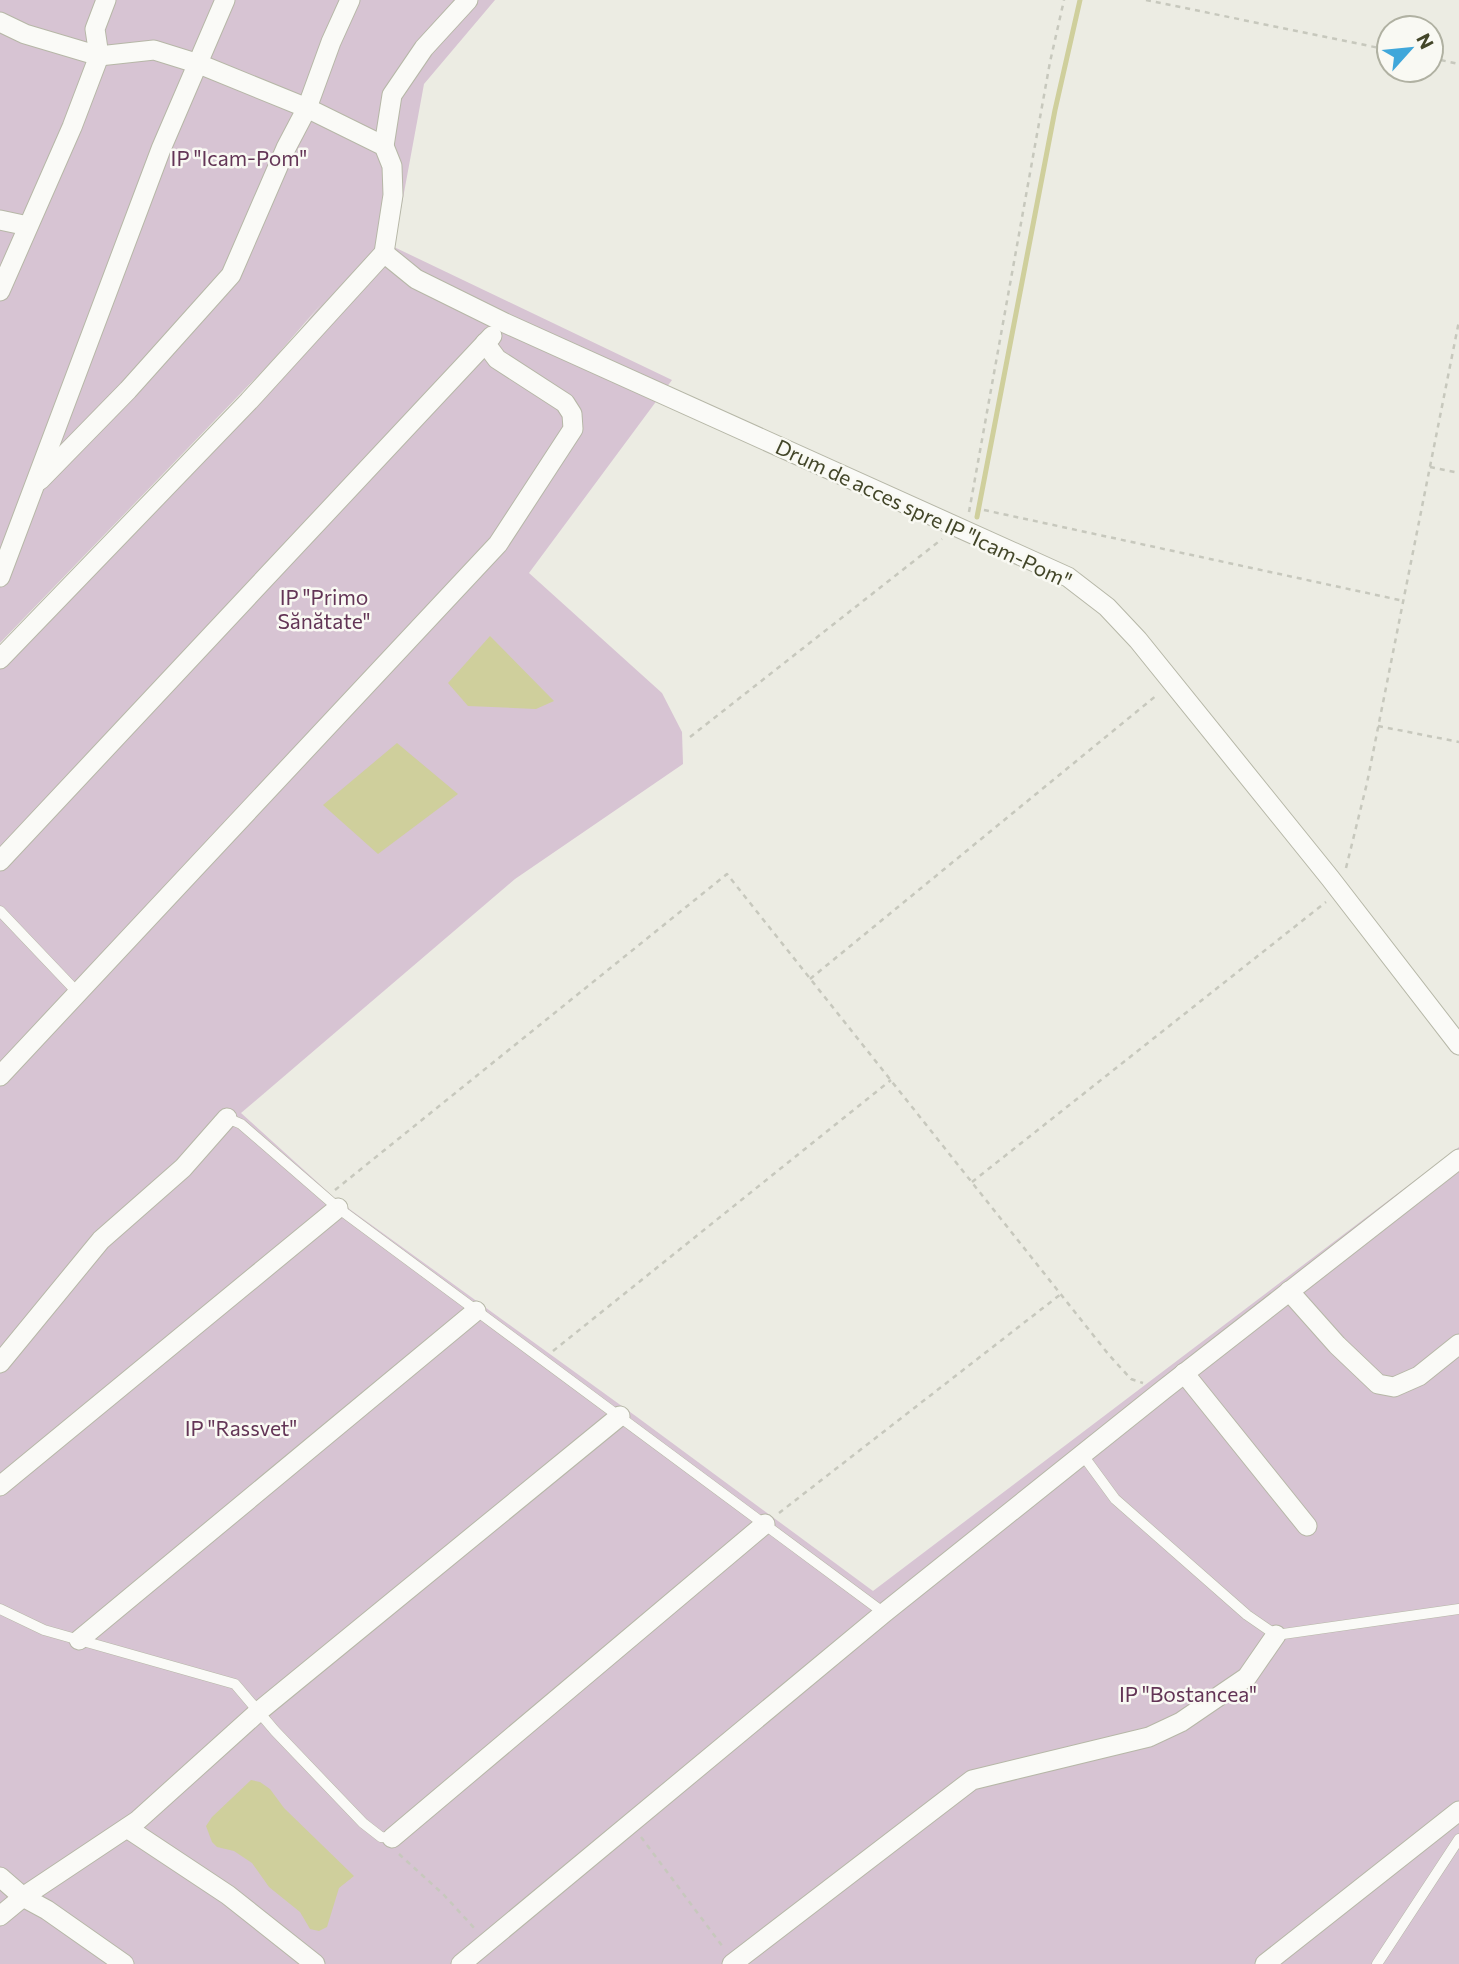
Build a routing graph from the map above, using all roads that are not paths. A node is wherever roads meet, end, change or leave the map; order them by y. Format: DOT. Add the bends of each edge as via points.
graph roads {
  1 [pos="106,0"];
  2 [pos="225,0"];
  3 [pos="351,0"];
  4 [pos="468,0"];
  5 [pos="0,22"];
  6 [pos="99,56"];
  7 [pos="199,64"];
  8 [pos="307,108"];
  9 [pos="384,146"];
  10 [pos="0,220"];
  11 [pos="28,226"];
  12 [pos="384,253"];
  13 [pos="0,291"];
  14 [pos="505,323"];
  15 [pos="485,343"];
  16 [pos="35,485"];
  17 [pos="0,577"];
  18 [pos="0,659"];
  19 [pos="0,861"];
  20 [pos="0,911"];
  21 [pos="78,993"];
  22 [pos="1459,1045"];
  23 [pos="0,1076"];
  24 [pos="227,1118"];
  25 [pos="1459,1159"];
  26 [pos="332,1203"];
  27 [pos="1289,1291"];
  28 [pos="476,1311"];
  29 [pos="1459,1344"];
  30 [pos="0,1363"];
  31 [pos="1184,1373"];
  32 [pos="620,1416"];
  33 [pos="1082,1454"];
  34 [pos="0,1486"];
  35 [pos="765,1524"];
  36 [pos="1307,1526"];
  37 [pos="0,1609"];
  38 [pos="1459,1609"];
  39 [pos="884,1613"];
  40 [pos="1276,1635"];
  41 [pos="79,1640"];
  42 [pos="258,1712"];
  43 [pos="1459,1811"];
  44 [pos="127,1828"];
  45 [pos="387,1838"];
  46 [pos="1459,1839"];
  47 [pos="0,1877"];
  48 [pos="23,1897"];
  49 [pos="0,1916"];
  50 [pos="733,1963"];
  51 [pos="124,1964"];
  52 [pos="315,1964"];
  53 [pos="461,1964"];
  54 [pos="1265,1964"];
  55 [pos="1377,1964"];
  1 -- 6 [label="street" via="95,29"];
  2 -- 7 [label="street"];
  3 -- 8 [label="street"];
  4 -- 9 [label="street" via="425,48 392,95"];
  5 -- 6 [label="street"];
  6 -- 7 [label="street" via="154,50"];
  6 -- 11 [label="street"];
  7 -- 8 [label="street"];
  7 -- 16 [label="street" via="161,149"];
  8 -- 9 [label="street"];
  8 -- 16 [label="street" via="232,275"];
  9 -- 12 [label="street" via="392,166 393,195"];
  10 -- 11 [label="street"];
  11 -- 13 [label="street"];
  12 -- 14 [label="street, Drum de acces spre IP \"Icam-Pom\"" via="416,279"];
  12 -- 18 [label="street" via="249,401"];
  14 -- 15 [label="street"];
  14 -- 22 [label="street, Drum de acces spre IP \"Icam-Pom\"" via="1068,577 1107,607 1138,640"];
  15 -- 19 [label="street"];
  15 -- 21 [label="street" via="497,359 565,403 573,429 498,544"];
  16 -- 17 [label="street"];
  20 -- 21 [label="lane"];
  21 -- 23 [label="street"];
  24 -- 26 [label="lane" via="241,1124"];
  24 -- 30 [label="street" via="183,1168 102,1240"];
  25 -- 27 [label="street"];
  26 -- 28 [label="lane"];
  26 -- 34 [label="street"];
  27 -- 29 [label="street" via="1378,1384 1394,1387 1419,1376"];
  27 -- 31 [label="street"];
  28 -- 32 [label="lane"];
  28 -- 41 [label="street"];
  31 -- 33 [label="street"];
  31 -- 36 [label="street"];
  32 -- 35 [label="lane"];
  32 -- 42 [label="street"];
  33 -- 39 [label="street"];
  33 -- 40 [label="lane" via="1115,1499"];
  35 -- 39 [label="lane"];
  35 -- 45 [label="street"];
  37 -- 41 [label="lane"];
  38 -- 40 [label="lane"];
  39 -- 53 [label="street"];
  40 -- 50 [label="street" via="1247,1677 1181,1722 1149,1737 972,1780"];
  41 -- 42 [label="lane" via="235,1684"];
  42 -- 44 [label="street"];
  42 -- 45 [label="lane" via="363,1823"];
  43 -- 54 [label="street"];
  44 -- 48 [label="street"];
  44 -- 52 [label="street" via="228,1895"];
  46 -- 55 [label="lane"];
  47 -- 48 [label="street"];
  48 -- 49 [label="street"];
  48 -- 51 [label="street"];
}
